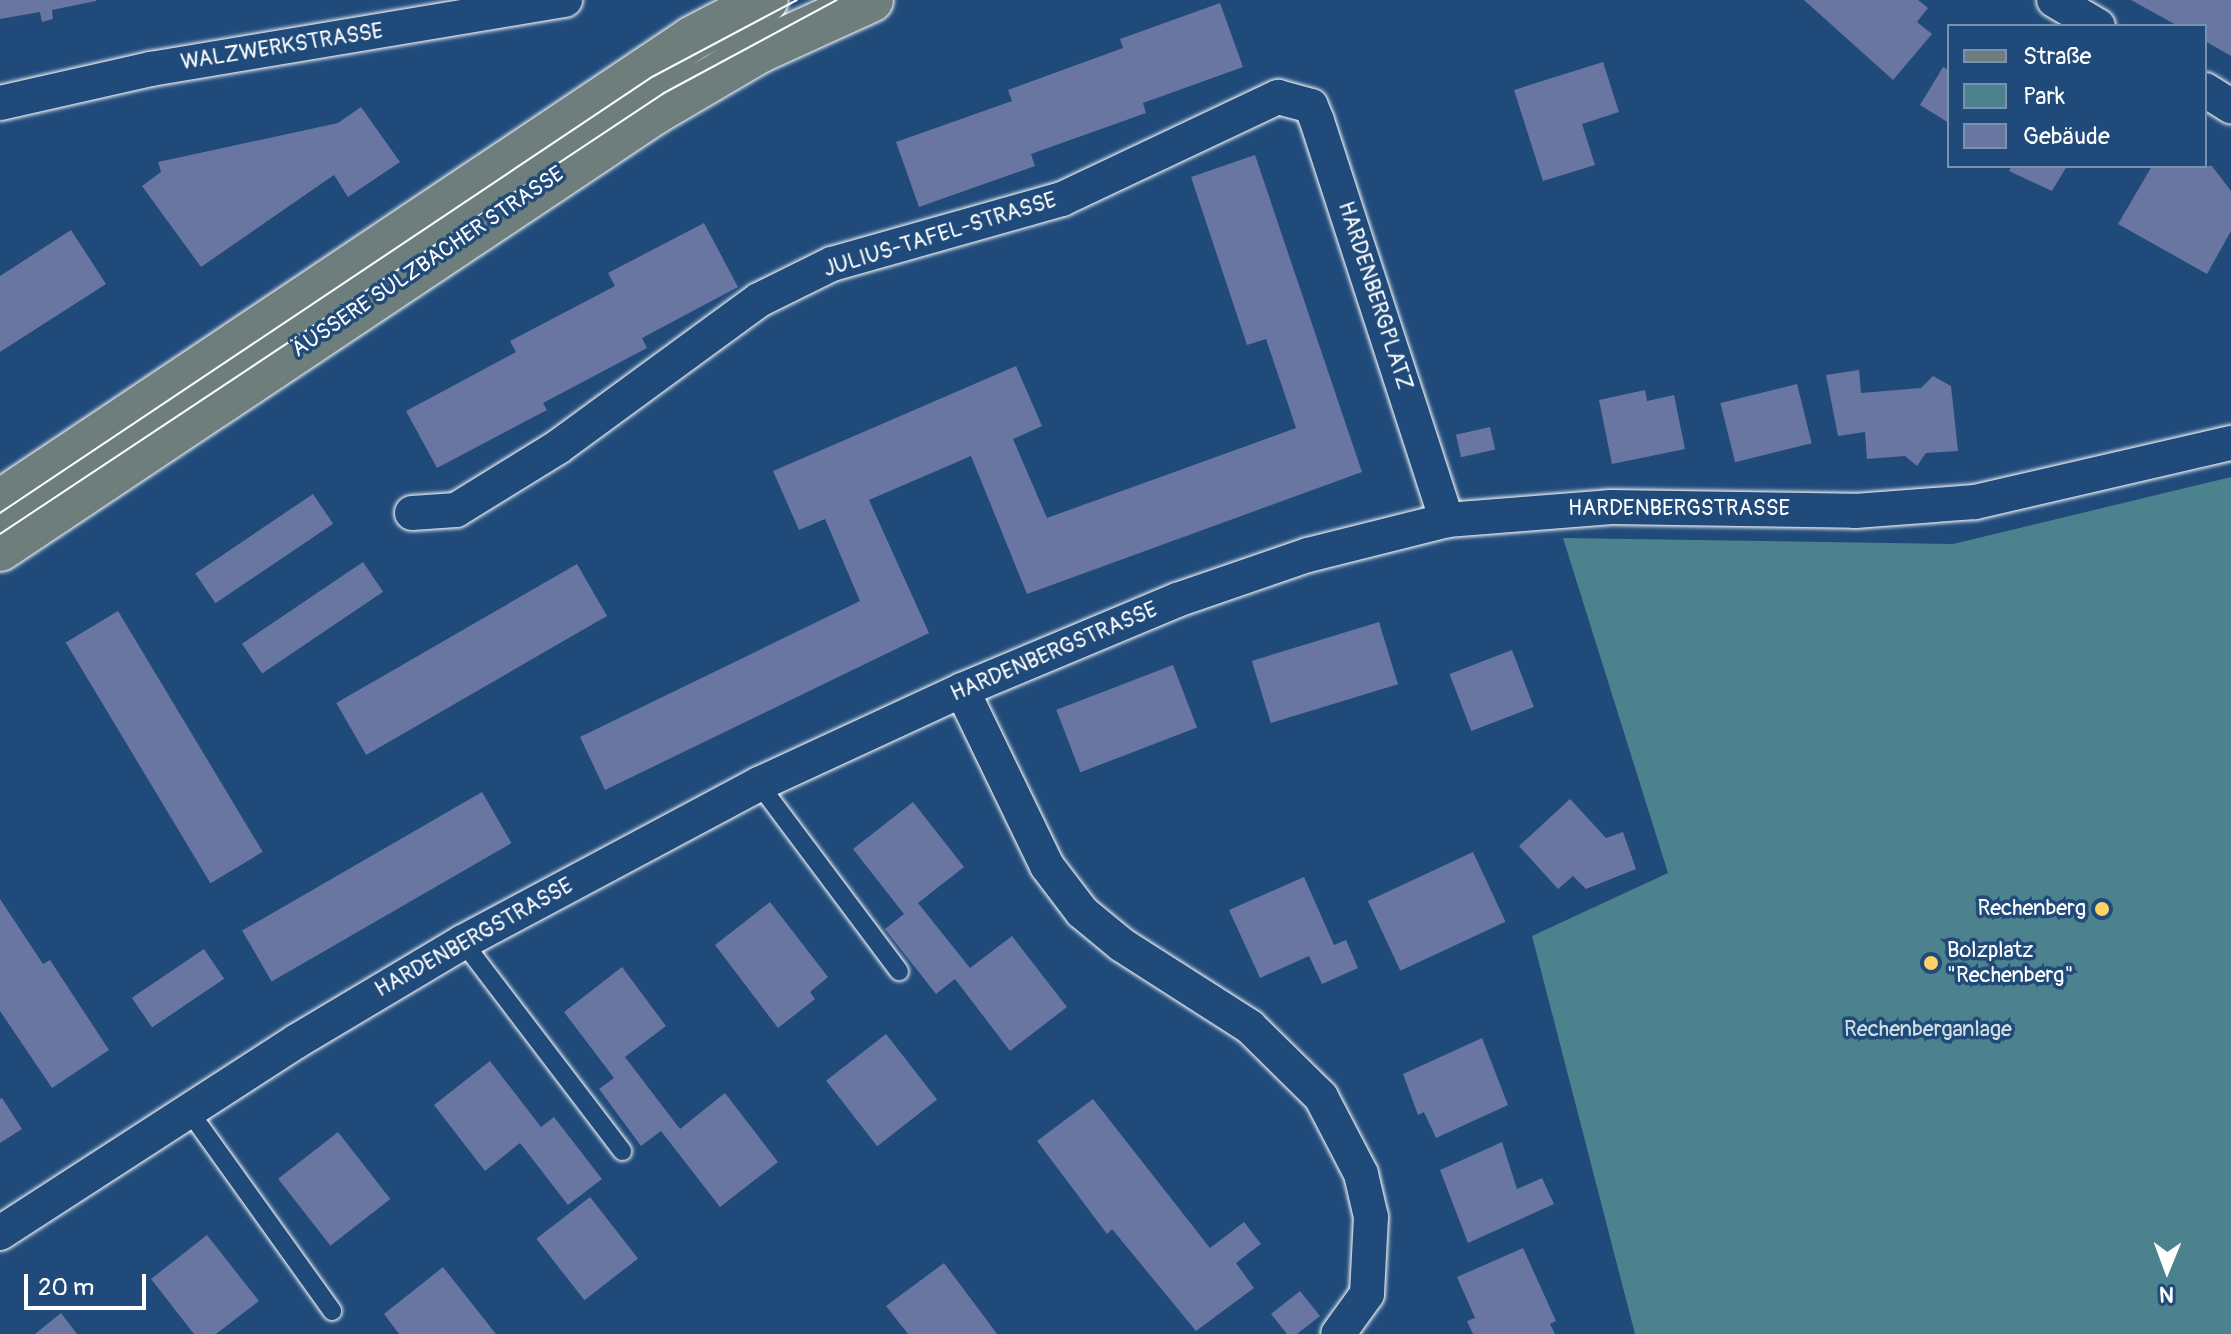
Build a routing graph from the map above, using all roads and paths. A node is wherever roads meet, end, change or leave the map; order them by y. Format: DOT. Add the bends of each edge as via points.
graph roads {
  1 [pos="565,0"];
  2 [pos="871,0"];
  3 [pos="2054,0"];
  4 [pos="739,5"];
  5 [pos="2095,24"];
  6 [pos="754,54"];
  7 [pos="2207,91"];
  8 [pos="1278,97"];
  9 [pos="0,103"];
  10 [pos="2231,106"];
  11 [pos="2231,443"];
  12 [pos="0,502"];
  13 [pos="412,513"];
  14 [pos="1447,520"];
  15 [pos="0,549"];
  16 [pos="962,690"];
  17 [pos="759,784"];
  18 [pos="463,942"];
  19 [pos="899,971"];
  20 [pos="189,1111"];
  21 [pos="622,1151"];
  22 [pos="0,1233"];
  23 [pos="332,1311"];
  24 [pos="1338,1334"];
  1 -- 9 [label="street, WALZWERKSTRASSE" via="151,69"];
  2 -- 6 [label="main road, ÄUSSERE SULZBACHER STRASSE"];
  3 -- 5 [label="street"];
  4 -- 6 [label="street"];
  4 -- 12 [label="main road, ÄUSSERE SULZBACHER STRASSE"];
  6 -- 15 [label="main road, ÄUSSERE SULZBACHER STRASSE" via="606,143"];
  7 -- 10 [label="street"];
  8 -- 13 [label="street, JULIUS-TAFEL-STRASSE" via="1062,199 832,264 759,300 558,447 456,510"];
  8 -- 14 [label="street, HARDENBERGPLATZ" via="1311,106 1317,121"];
  11 -- 14 [label="street, HARDENBERGSTRASSE" via="1975,502 1855,511 1611,507"];
  14 -- 16 [label="street, HARDENBERGSTRASSE" via="1308,555 1177,600"];
  16 -- 17 [label="street, HARDENBERGSTRASSE"];
  16 -- 24 [label="street" via="1047,866 1082,912 1122,945 1250,1027 1321,1097 1361,1174 1371,1217 1367,1294"];
  17 -- 18 [label="street, HARDENBERGSTRASSE"];
  17 -- 19 [label="lane"];
  18 -- 20 [label="street, HARDENBERGSTRASSE"];
  18 -- 21 [label="lane"];
  20 -- 22 [label="street, HARDENBERGSTRASSE"];
  20 -- 23 [label="lane"];
}
